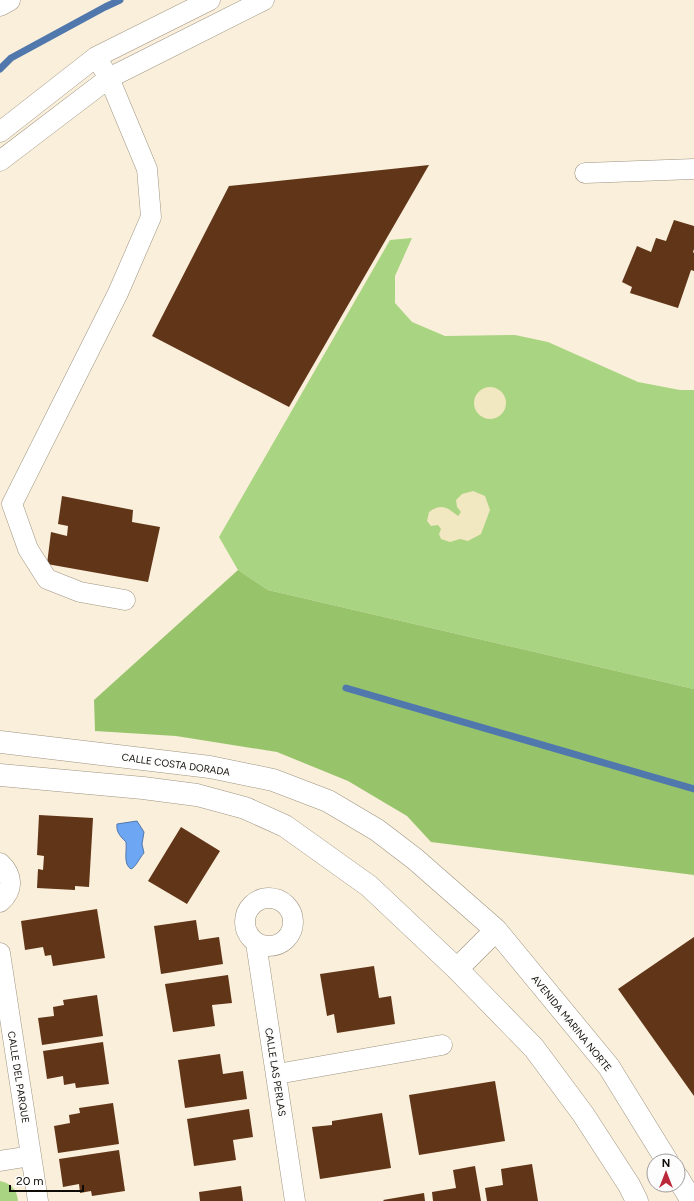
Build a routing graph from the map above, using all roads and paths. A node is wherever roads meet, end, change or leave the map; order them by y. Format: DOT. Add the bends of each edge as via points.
graph roads {
  1 [pos="9,0"];
  2 [pos="210,0"];
  3 [pos="264,0"];
  4 [pos="0,5"];
  5 [pos="96,57"];
  6 [pos="109,78"];
  7 [pos="0,132"];
  8 [pos="0,161"];
  9 [pos="694,169"];
  10 [pos="585,173"];
  11 [pos="125,600"];
  12 [pos="0,742"];
  13 [pos="0,775"];
  14 [pos="0,863"];
  15 [pos="0,902"];
  16 [pos="496,930"];
  17 [pos="256,943"];
  18 [pos="0,953"];
  19 [pos="458,969"];
  20 [pos="442,1045"];
  21 [pos="277,1074"];
  22 [pos="663,1153"];
  23 [pos="31,1156"];
  24 [pos="0,1161"];
  25 [pos="686,1191"];
  26 [pos="38,1201"];
  27 [pos="295,1201"];
  28 [pos="637,1201"];
  29 [pos="692,1201"];
  1 -- 4 [label="main road"];
  2 -- 5 [label="street"];
  3 -- 6 [label="street"];
  5 -- 6 [label="street"];
  5 -- 7 [label="street"];
  6 -- 8 [label="street"];
  6 -- 11 [label="street" via="147,169 151,217 118,294 12,504 28,549 47,579 80,592"];
  9 -- 10 [label="street"];
  12 -- 16 [label="main road, CALLE COSTA DORADA" via="210,767 273,780 328,801 377,830 416,859"];
  13 -- 19 [label="main road" via="189,794 245,808 285,826 369,886"];
  14 -- 15 [label="street" via="10,875 11,883 6,897"];
  16 -- 19 [label="main road"];
  16 -- 22 [label="main road, AVENIDA MARINA NORTE" via="609,1067"];
  17 -- 21 [label="street, CALLE LAS PERLAS"];
  18 -- 23 [label="street, CALLE DEL PARQUE"];
  19 -- 28 [label="main road" via="534,1048 583,1114"];
  20 -- 21 [label="street"];
  21 -- 27 [label="street, CALLE LAS PERLAS"];
  23 -- 24 [label="street"];
  23 -- 26 [label="street, CALLE DEL PARQUE"];
  25 -- 29 [label="main road"];
}
